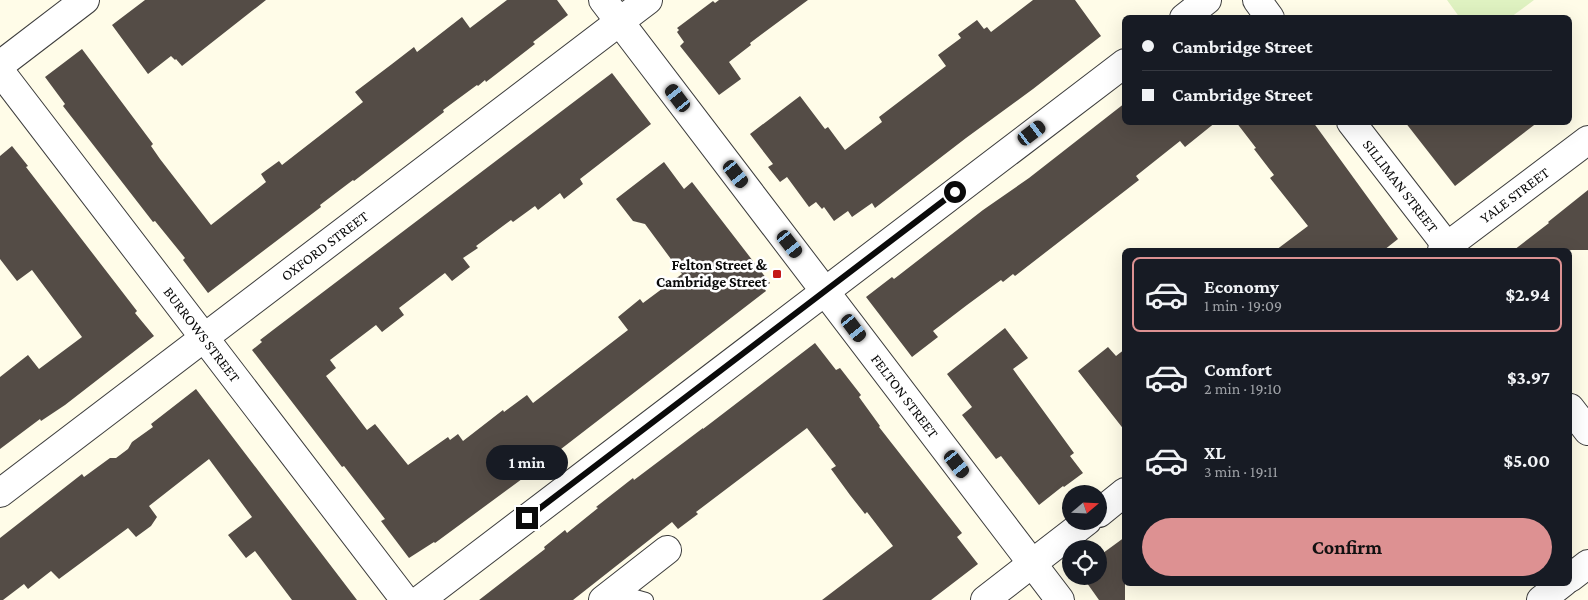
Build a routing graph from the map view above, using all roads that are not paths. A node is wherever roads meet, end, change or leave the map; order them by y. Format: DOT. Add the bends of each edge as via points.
graph roads {
  1 [pos="85,0"];
  2 [pos="603,0"];
  3 [pos="648,0"];
  4 [pos="1207,0"];
  5 [pos="1257,0"];
  6 [pos="1188,15"];
  7 [pos="1268,15"];
  8 [pos="620,22"];
  9 [pos="0,65"];
  10 [pos="1122,65"];
  11 [pos="0,71"];
  12 [pos="1353,125"];
  13 [pos="1588,140"];
  14 [pos="1445,248"];
  15 [pos="1447,248"];
  16 [pos="825,291"];
  17 [pos="205,338"];
  18 [pos="1572,411"];
  19 [pos="1588,431"];
  20 [pos="0,493"];
  21 [pos="1122,494"];
  22 [pos="1108,505"];
  23 [pos="1075,530"];
  24 [pos="667,550"];
  25 [pos="1032,563"];
  26 [pos="1588,564"];
  27 [pos="1572,576"];
  28 [pos="1559,586"];
  29 [pos="608,595"];
  30 [pos="405,600"];
  31 [pos="420,600"];
  32 [pos="646,600"];
  33 [pos="985,600"];
  34 [pos="1060,600"];
  35 [pos="1541,600"];
  1 -- 9 [label="street"];
  2 -- 8 [label="street, FELTON STREET"];
  3 -- 8 [label="street, OXFORD STREET"];
  4 -- 6 [label="street"];
  5 -- 7 [label="street"];
  8 -- 16 [label="street, FELTON STREET"];
  8 -- 17 [label="street, OXFORD STREET"];
  10 -- 16 [label="street"];
  11 -- 17 [label="street, BURROWS STREET"];
  12 -- 14 [label="street, SILLIMAN STREET"];
  13 -- 15 [label="street, YALE STREET"];
  16 -- 25 [label="street, FELTON STREET"];
  16 -- 31 [label="street"];
  17 -- 20 [label="street, OXFORD STREET"];
  17 -- 30 [label="street, BURROWS STREET"];
  18 -- 19 [label="street"];
  21 -- 22 [label="street"];
  23 -- 25 [label="street"];
  24 -- 29 [label="street"];
  25 -- 33 [label="street"];
  25 -- 34 [label="street, FELTON STREET"];
  26 -- 27 [label="street"];
  28 -- 35 [label="street"];
  29 -- 32 [label="lane"];
}
